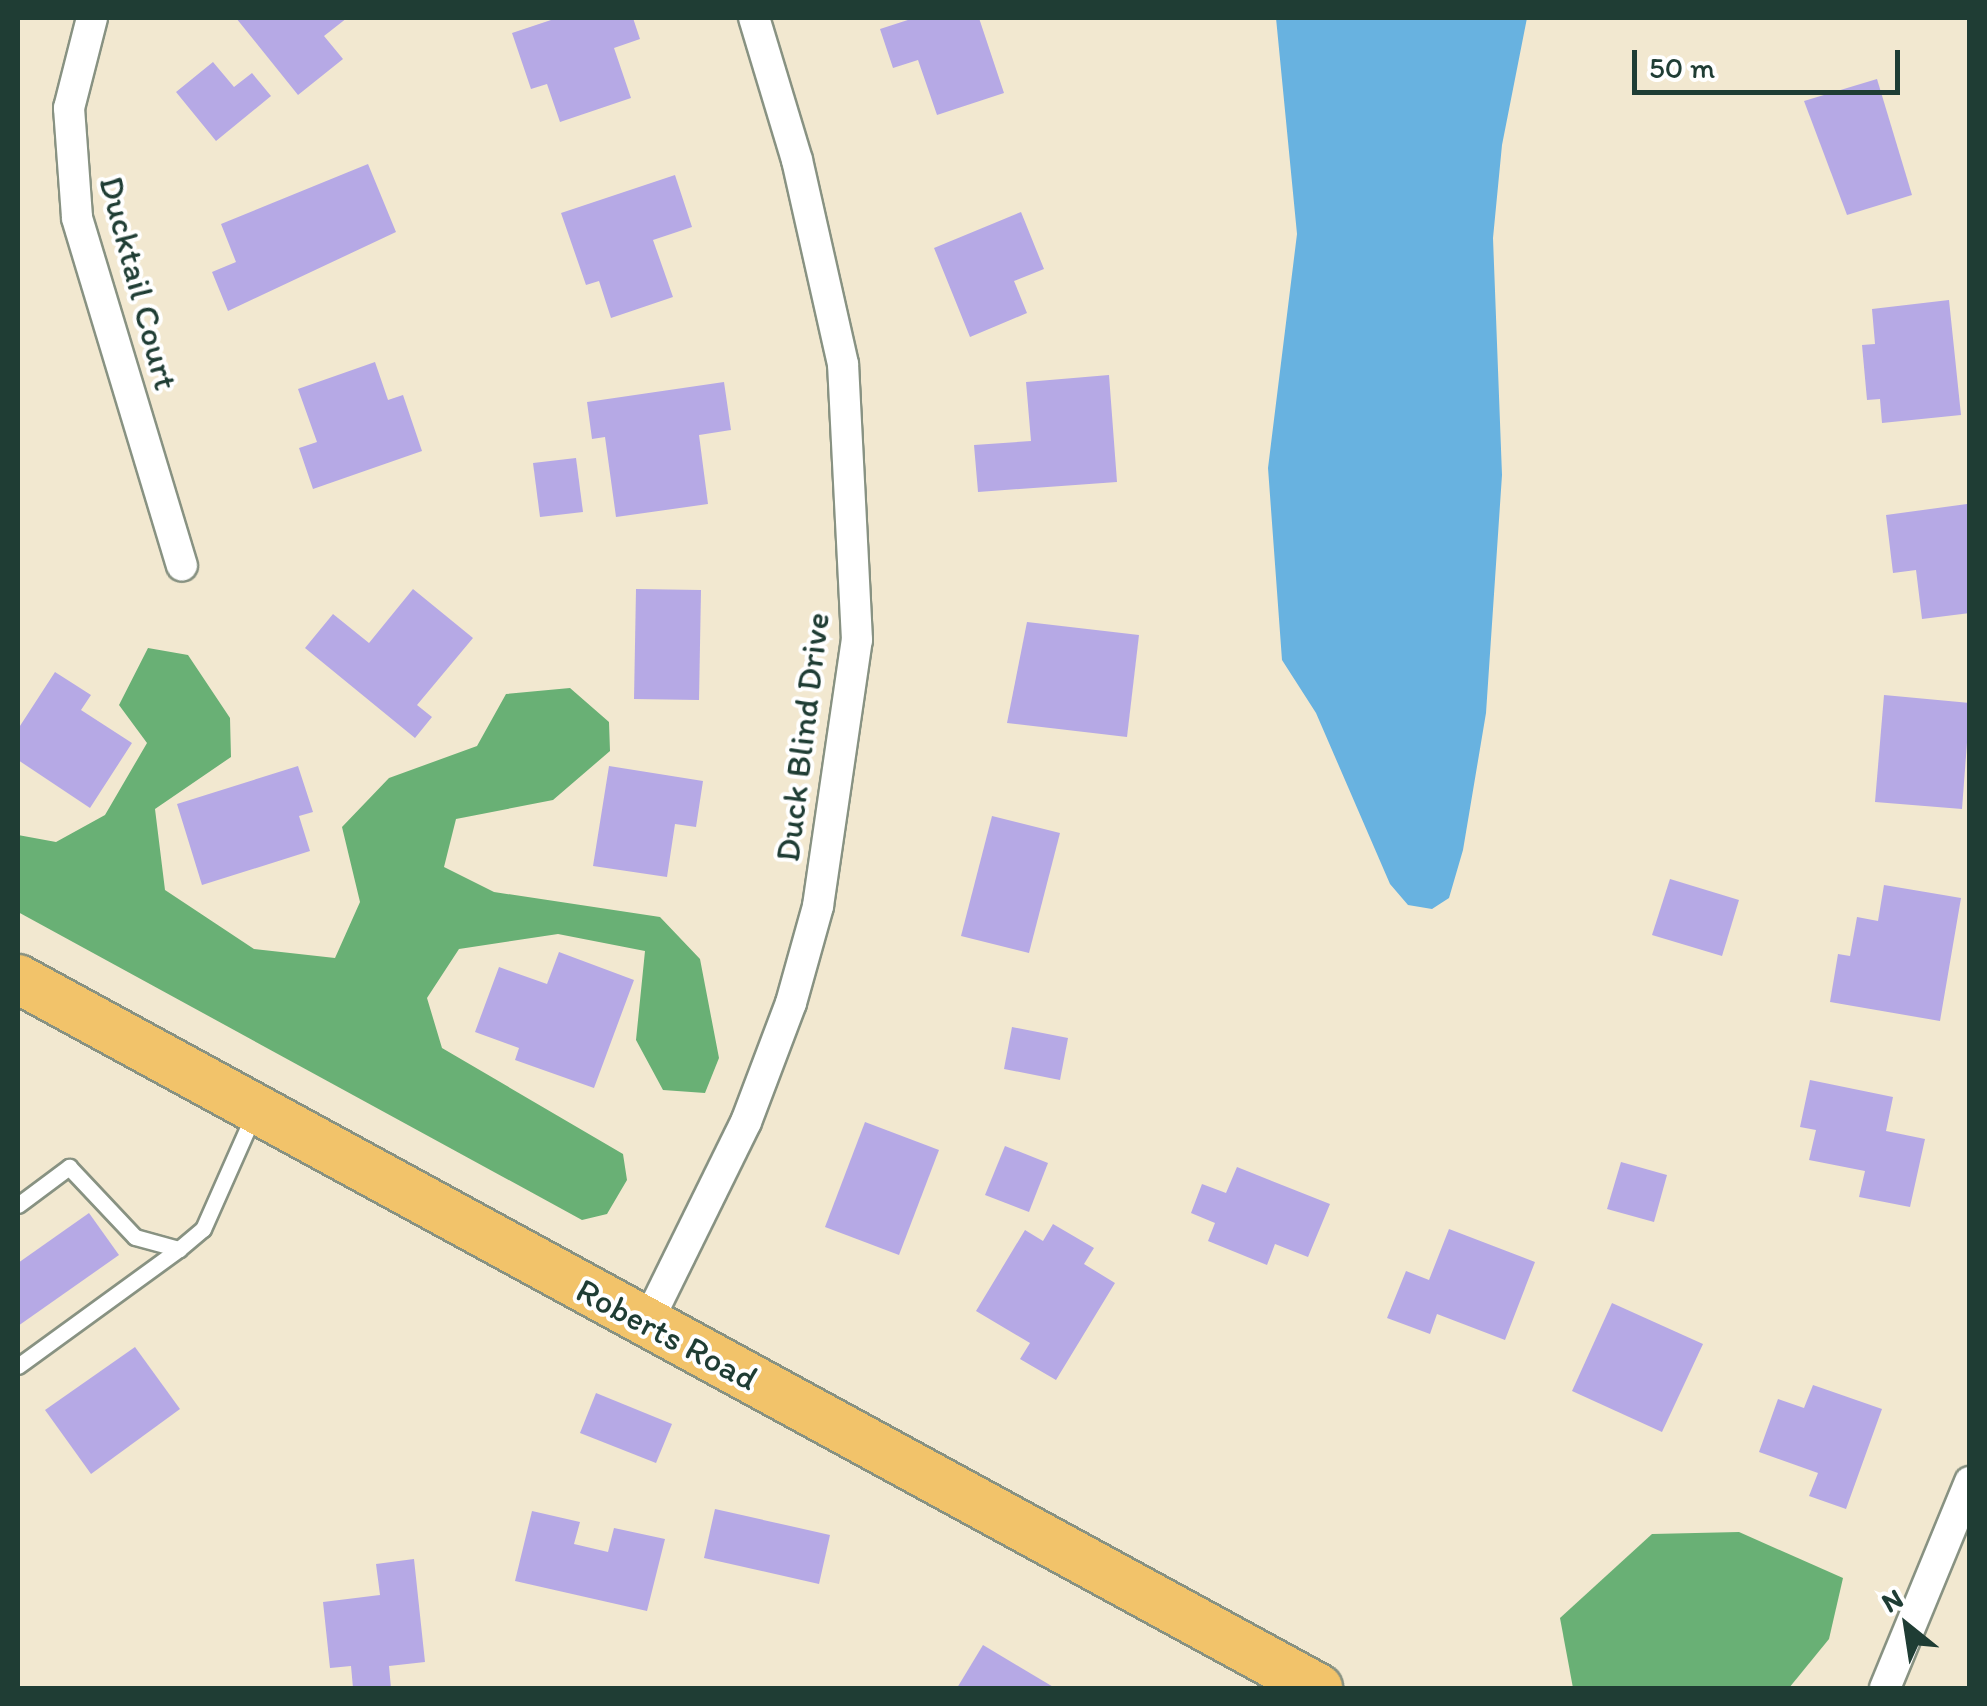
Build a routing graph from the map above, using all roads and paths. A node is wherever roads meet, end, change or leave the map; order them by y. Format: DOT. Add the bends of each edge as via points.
graph roads {
  1 [pos="92,18"];
  2 [pos="754,18"];
  3 [pos="182,566"];
  4 [pos="18,979"];
  5 [pos="256,1110"];
  6 [pos="18,1205"];
  7 [pos="178,1248"];
  8 [pos="648,1323"];
  9 [pos="18,1366"];
  10 [pos="1970,1482"];
  11 [pos="1318,1688"];
  12 [pos="1885,1688"];
  1 -- 3 [label="street, Ducktail Court" via="69,108 77,218"];
  2 -- 8 [label="street, Duck Blind Drive" via="797,160 843,364 856,640 818,906 791,1003 746,1122"];
  4 -- 5 [label="main road, Roberts Road"];
  5 -- 7 [label="lane" via="202,1229"];
  5 -- 8 [label="main road, Roberts Road"];
  6 -- 7 [label="lane" via="68,1167 135,1238"];
  7 -- 9 [label="lane"];
  8 -- 11 [label="main road, Roberts Road"];
  10 -- 12 [label="street"];
}
